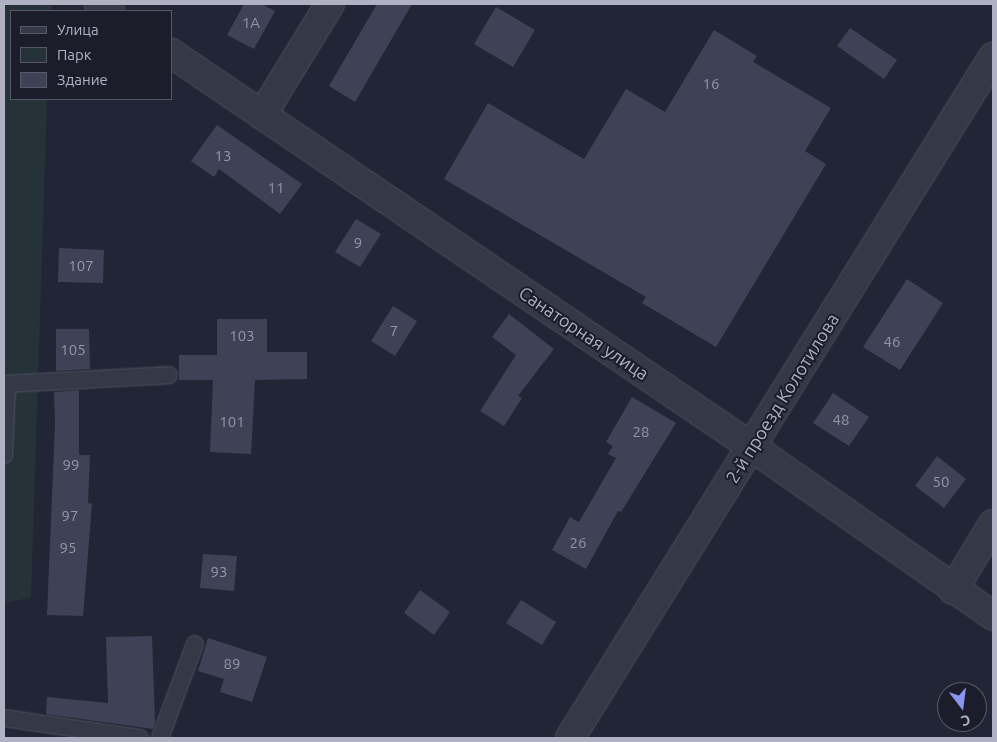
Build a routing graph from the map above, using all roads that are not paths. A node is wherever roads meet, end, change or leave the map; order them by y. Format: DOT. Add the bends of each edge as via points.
graph roads {
  1 [pos="330,4"];
  2 [pos="172,54"];
  3 [pos="993,58"];
  4 [pos="262,115"];
  5 [pos="169,375"];
  6 [pos="5,384"];
  7 [pos="752,447"];
  8 [pos="4,455"];
  9 [pos="993,524"];
  10 [pos="953,590"];
  11 [pos="993,616"];
  12 [pos="195,644"];
  13 [pos="4,718"];
  14 [pos="140,738"];
  15 [pos="160,738"];
  16 [pos="570,738"];
  1 -- 4 [label="street"];
  2 -- 4 [label="street, Санаторная улица"];
  3 -- 7 [label="street, 2-й проезд Колотилова"];
  4 -- 7 [label="street, Санаторная улица"];
  5 -- 6 [label="lane"];
  6 -- 8 [label="lane"];
  7 -- 10 [label="street, Санаторная улица"];
  7 -- 16 [label="street, 2-й проезд Колотилова"];
  9 -- 10 [label="street"];
  10 -- 11 [label="street, Санаторная улица"];
  12 -- 15 [label="lane"];
  13 -- 14 [label="lane"];
}
